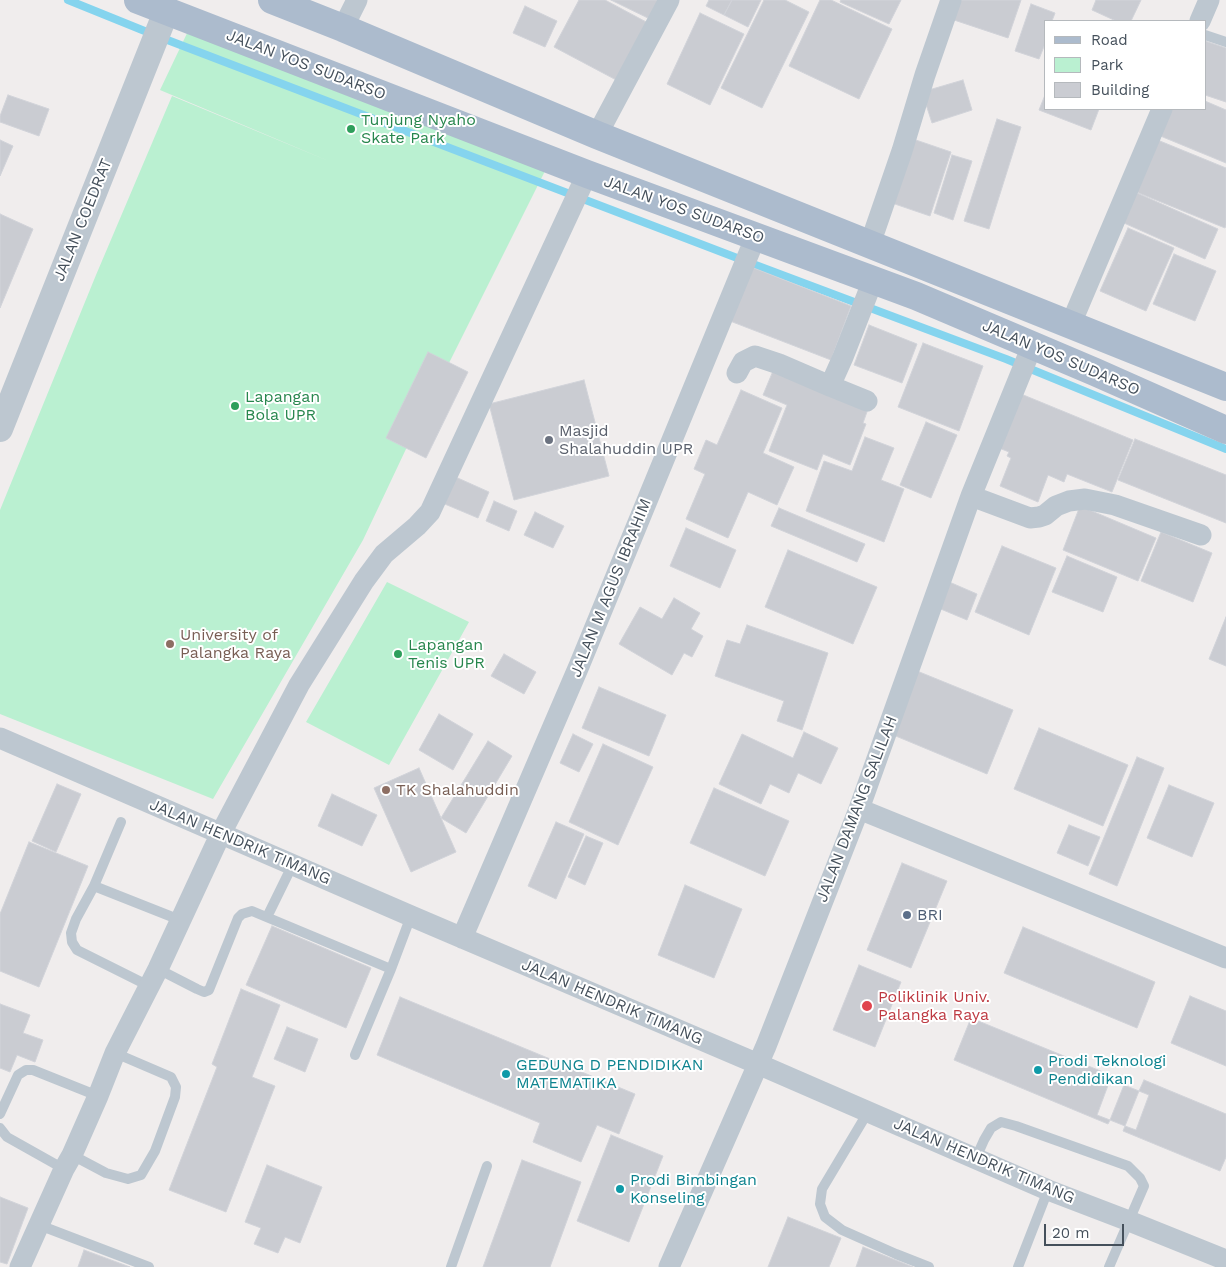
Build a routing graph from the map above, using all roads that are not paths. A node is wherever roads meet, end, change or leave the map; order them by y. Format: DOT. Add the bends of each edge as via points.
graph roads {
  1 [pos="138,0"];
  2 [pos="272,0"];
  3 [pos="357,0"];
  4 [pos="668,0"];
  5 [pos="951,0"];
  6 [pos="1209,0"];
  7 [pos="166,12"];
  8 [pos="1200,20"];
  9 [pos="343,28"];
  10 [pos="1206,35"];
  11 [pos="1226,42"];
  12 [pos="1162,110"];
  13 [pos="597,135"];
  14 [pos="587,174"];
  15 [pos="756,236"];
  16 [pos="870,244"];
  17 [pos="873,280"];
  18 [pos="1070,326"];
  19 [pos="1026,359"];
  20 [pos="737,373"];
  21 [pos="830,386"];
  22 [pos="1226,387"];
  23 [pos="867,401"];
  24 [pos="0,429"];
  25 [pos="1226,430"];
  26 [pos="971,496"];
  27 [pos="1201,535"];
  28 [pos="0,738"];
  29 [pos="858,809"];
  30 [pos="121,822"];
  31 [pos="221,833"];
  32 [pos="292,864"];
  33 [pos="94,886"];
  34 [pos="411,916"];
  35 [pos="267,917"];
  36 [pos="180,920"];
  37 [pos="462,938"];
  38 [pos="1226,958"];
  39 [pos="391,969"];
  40 [pos="153,977"];
  41 [pos="115,1054"];
  42 [pos="355,1055"];
  43 [pos="758,1064"];
  44 [pos="98,1096"];
  45 [pos="868,1112"];
  46 [pos="0,1114"];
  47 [pos="0,1128"];
  48 [pos="976,1158"];
  49 [pos="68,1162"];
  50 [pos="488,1166"];
  51 [pos="1048,1190"];
  52 [pos="1129,1221"];
  53 [pos="39,1225"];
  54 [pos="1226,1260"];
  55 [pos="20,1267"];
  56 [pos="149,1267"];
  57 [pos="451,1267"];
  58 [pos="669,1267"];
  59 [pos="929,1267"];
  60 [pos="1018,1267"];
  61 [pos="1108,1267"];
  1 -- 7 [label="main road, JALAN YOS SUDARSO"];
  2 -- 9 [label="main road, JALAN YOS SUDARSO"];
  3 -- 9 [label="street"];
  4 -- 13 [label="street"];
  5 -- 16 [label="street"];
  6 -- 8 [label="street"];
  7 -- 14 [label="main road, JALAN YOS SUDARSO"];
  7 -- 24 [label="street, JALAN COEDRAT"];
  9 -- 13 [label="main road, JALAN YOS SUDARSO"];
  10 -- 11 [label="lane"];
  12 -- 18 [label="street"];
  13 -- 16 [label="main road, JALAN YOS SUDARSO"];
  14 -- 15 [label="main road, JALAN YOS SUDARSO"];
  14 -- 31 [label="street" via="430,512 384,554 364,581 299,685"];
  15 -- 17 [label="main road, JALAN YOS SUDARSO"];
  15 -- 37 [label="street, JALAN M AGUS IBRAHIM" via="583,657"];
  16 -- 18 [label="main road, JALAN YOS SUDARSO"];
  17 -- 19 [label="main road, JALAN YOS SUDARSO" via="916,296"];
  17 -- 21 [label="street"];
  18 -- 22 [label="main road, JALAN YOS SUDARSO"];
  19 -- 25 [label="main road, JALAN YOS SUDARSO" via="1094,372"];
  19 -- 26 [label="street, JALAN DAMANG SALILAH"];
  20 -- 21 [label="street" via="743,362 754,356"];
  21 -- 23 [label="street"];
  26 -- 27 [label="street" via="1030,518 1045,515 1069,500 1085,499 1115,505"];
  26 -- 29 [label="street, JALAN DAMANG SALILAH"];
  28 -- 31 [label="street, JALAN HENDRIK TIMANG"];
  29 -- 38 [label="street"];
  29 -- 43 [label="street, JALAN DAMANG SALILAH"];
  30 -- 33 [label="lane"];
  31 -- 32 [label="street, JALAN HENDRIK TIMANG"];
  31 -- 36 [label="street"];
  32 -- 34 [label="street, JALAN HENDRIK TIMANG"];
  32 -- 35 [label="lane"];
  33 -- 36 [label="lane"];
  33 -- 40 [label="lane" via="71,933 77,950"];
  34 -- 37 [label="street, JALAN HENDRIK TIMANG"];
  34 -- 39 [label="lane"];
  35 -- 39 [label="lane"];
  35 -- 40 [label="lane" via="252,911 238,918 209,990 204,992"];
  36 -- 40 [label="street"];
  37 -- 43 [label="street, JALAN HENDRIK TIMANG"];
  39 -- 42 [label="lane"];
  40 -- 41 [label="street"];
  41 -- 44 [label="street"];
  41 -- 49 [label="lane" via="171,1077 176,1087 155,1151 141,1175 128,1179"];
  43 -- 45 [label="street, JALAN HENDRIK TIMANG"];
  43 -- 58 [label="street, JALAN DAMANG SALILAH"];
  44 -- 46 [label="lane" via="26,1070 18,1075"];
  44 -- 49 [label="street"];
  45 -- 48 [label="street, JALAN HENDRIK TIMANG"];
  45 -- 59 [label="lane" via="822,1189 820,1204 825,1217 842,1230"];
  47 -- 49 [label="lane" via="7,1138"];
  48 -- 51 [label="street, JALAN HENDRIK TIMANG"];
  48 -- 52 [label="lane" via="991,1128 1000,1122 1128,1166 1144,1186"];
  49 -- 53 [label="street"];
  50 -- 57 [label="lane"];
  51 -- 52 [label="street, JALAN HENDRIK TIMANG"];
  51 -- 60 [label="lane"];
  52 -- 54 [label="street, JALAN HENDRIK TIMANG"];
  52 -- 61 [label="lane"];
  53 -- 55 [label="street"];
  53 -- 56 [label="lane"];
}
